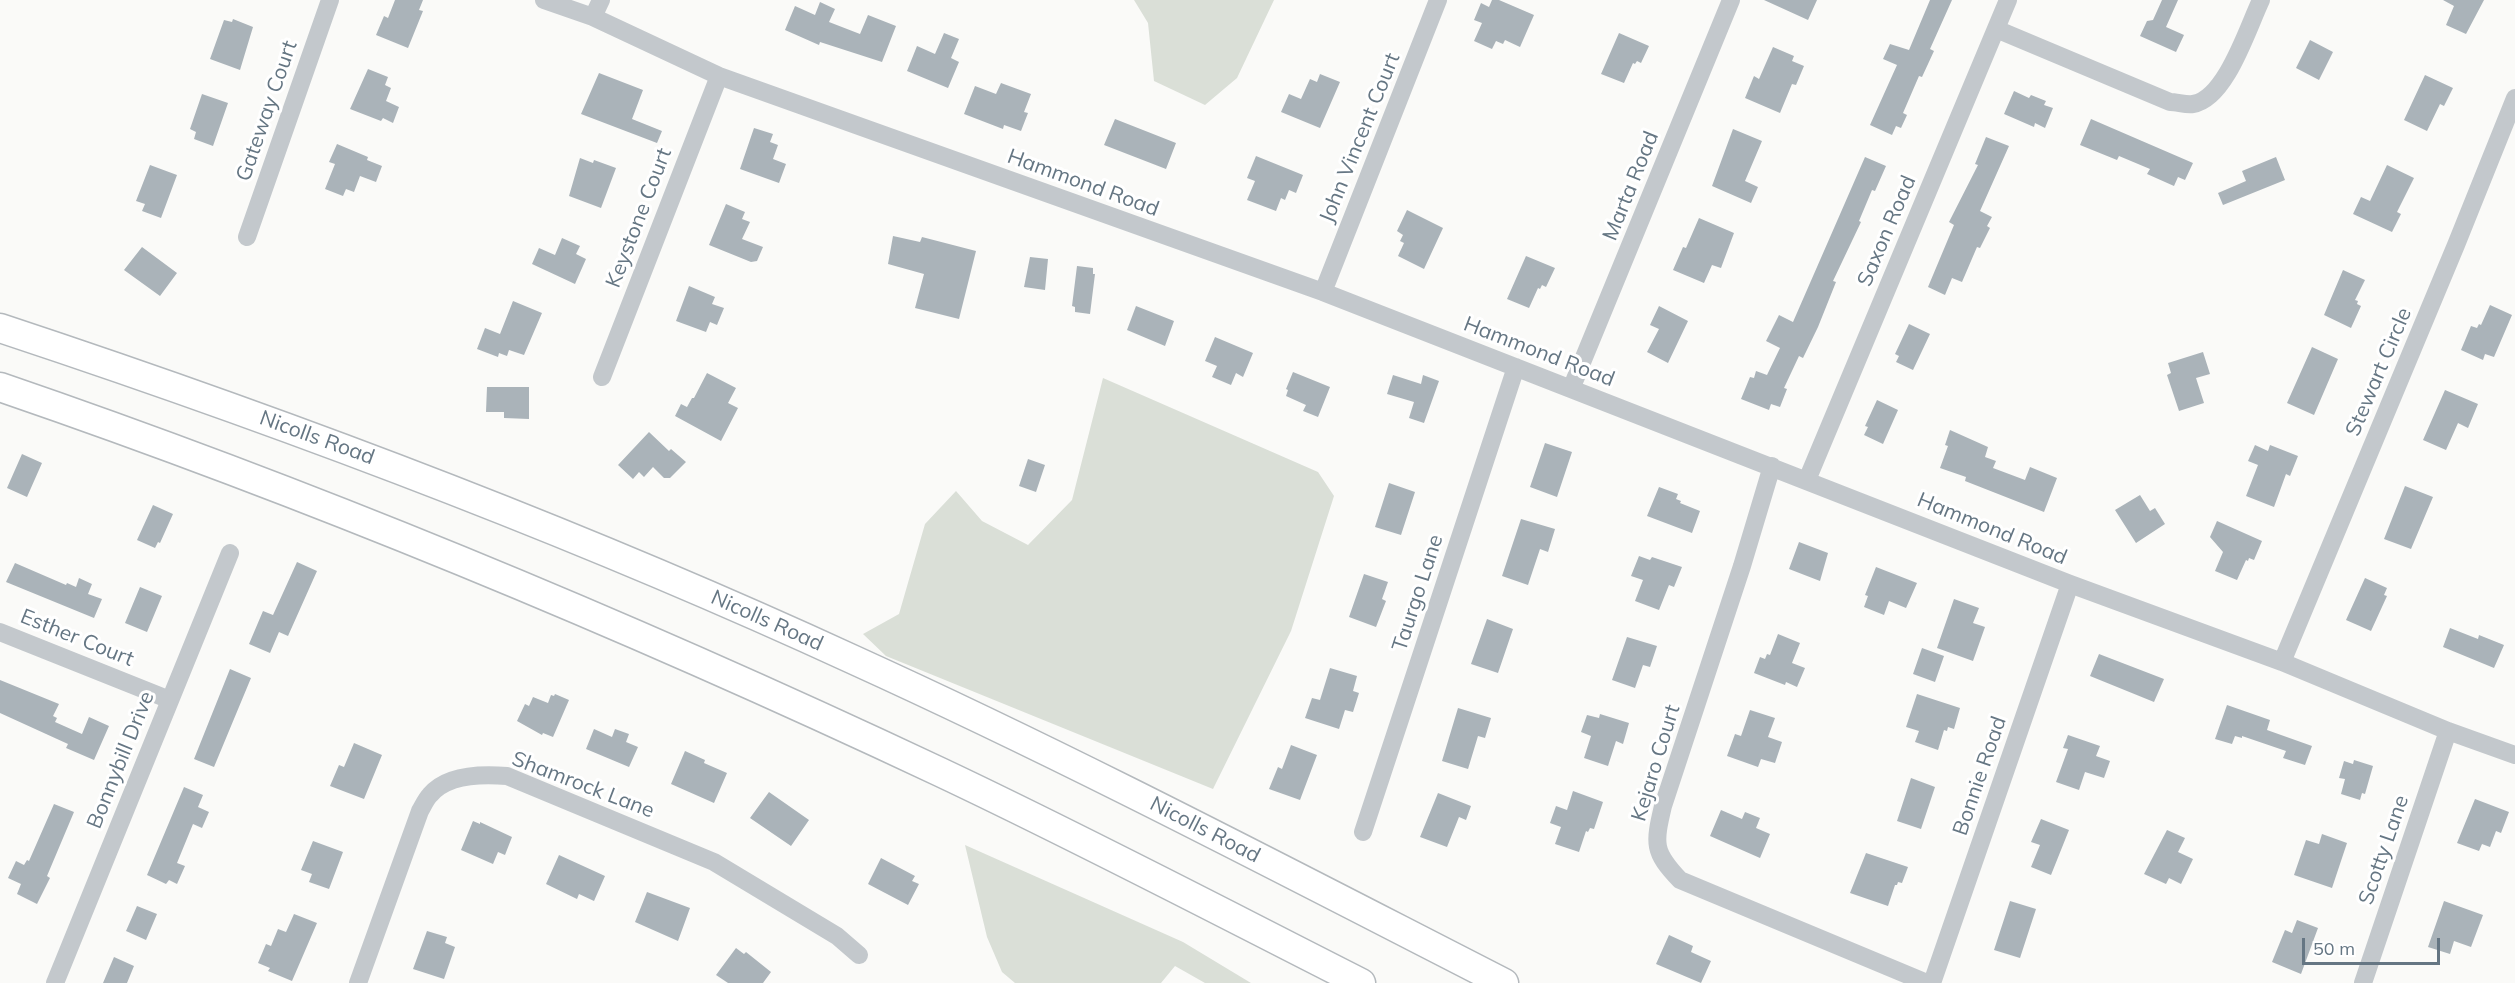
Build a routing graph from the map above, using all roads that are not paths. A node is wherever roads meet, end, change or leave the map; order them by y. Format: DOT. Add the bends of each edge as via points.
graph roads {
  1 [pos="330,0"];
  2 [pos="544,0"];
  3 [pos="601,0"];
  4 [pos="1438,0"];
  5 [pos="1731,0"];
  6 [pos="2008,0"];
  7 [pos="2260,0"];
  8 [pos="593,17"];
  9 [pos="1996,29"];
  10 [pos="719,76"];
  11 [pos="2515,98"];
  12 [pos="247,237"];
  13 [pos="1323,292"];
  14 [pos="0,328"];
  15 [pos="1516,367"];
  16 [pos="602,377"];
  17 [pos="0,387"];
  18 [pos="1571,389"];
  19 [pos="1772,466"];
  20 [pos="1807,480"];
  21 [pos="230,554"];
  22 [pos="2070,584"];
  23 [pos="0,632"];
  24 [pos="2282,662"];
  25 [pos="170,700"];
  26 [pos="2448,731"];
  27 [pos="2515,755"];
  28 [pos="1363,832"];
  29 [pos="859,955"];
  30 [pos="55,983"];
  31 [pos="358,983"];
  32 [pos="1361,983"];
  33 [pos="1504,983"];
  34 [pos="1927,983"];
  35 [pos="1932,983"];
  36 [pos="2363,983"];
  1 -- 12 [label="street, Gateway Court"];
  2 -- 8 [label="street, Hammond Road"];
  3 -- 8 [label="street"];
  4 -- 13 [label="street, John Vincent Court"];
  5 -- 18 [label="street, Marta Road"];
  6 -- 9 [label="street, Saxon Road"];
  7 -- 9 [label="street" via="2223,83 2211,97 2194,104 2170,102"];
  8 -- 10 [label="street, Hammond Road"];
  9 -- 20 [label="street, Saxon Road"];
  10 -- 13 [label="street, Hammond Road"];
  10 -- 16 [label="street, Keystone Court"];
  11 -- 24 [label="street, Stewart Circle"];
  13 -- 15 [label="street, Hammond Road"];
  14 -- 33 [label="highway, Nicolls Road" via="360,454 734,606 1100,777"];
  15 -- 18 [label="street, Hammond Road"];
  15 -- 28 [label="street, Taurgo Lane"];
  17 -- 32 [label="highway" via="327,507 699,662 1055,828"];
  18 -- 19 [label="street, Hammond Road"];
  19 -- 20 [label="street, Hammond Road"];
  19 -- 34 [label="street, Kejaro Court" via="1663,806 1656,834 1662,861 1680,880"];
  20 -- 22 [label="street, Hammond Road"];
  21 -- 25 [label="street, Bonnybill Drive"];
  22 -- 24 [label="street, Hammond Road"];
  22 -- 35 [label="street, Bonnie Road"];
  23 -- 25 [label="street, Esther Court"];
  24 -- 26 [label="street, Hammond Road"];
  25 -- 30 [label="street, Bonnybill Drive"];
  26 -- 27 [label="street, Hammond Road"];
  26 -- 36 [label="street, Scotty Lane"];
  29 -- 31 [label="street, Shamrock Lane" via="837,936 714,862 507,776 484,774 451,781 431,793 420,811"];
}
